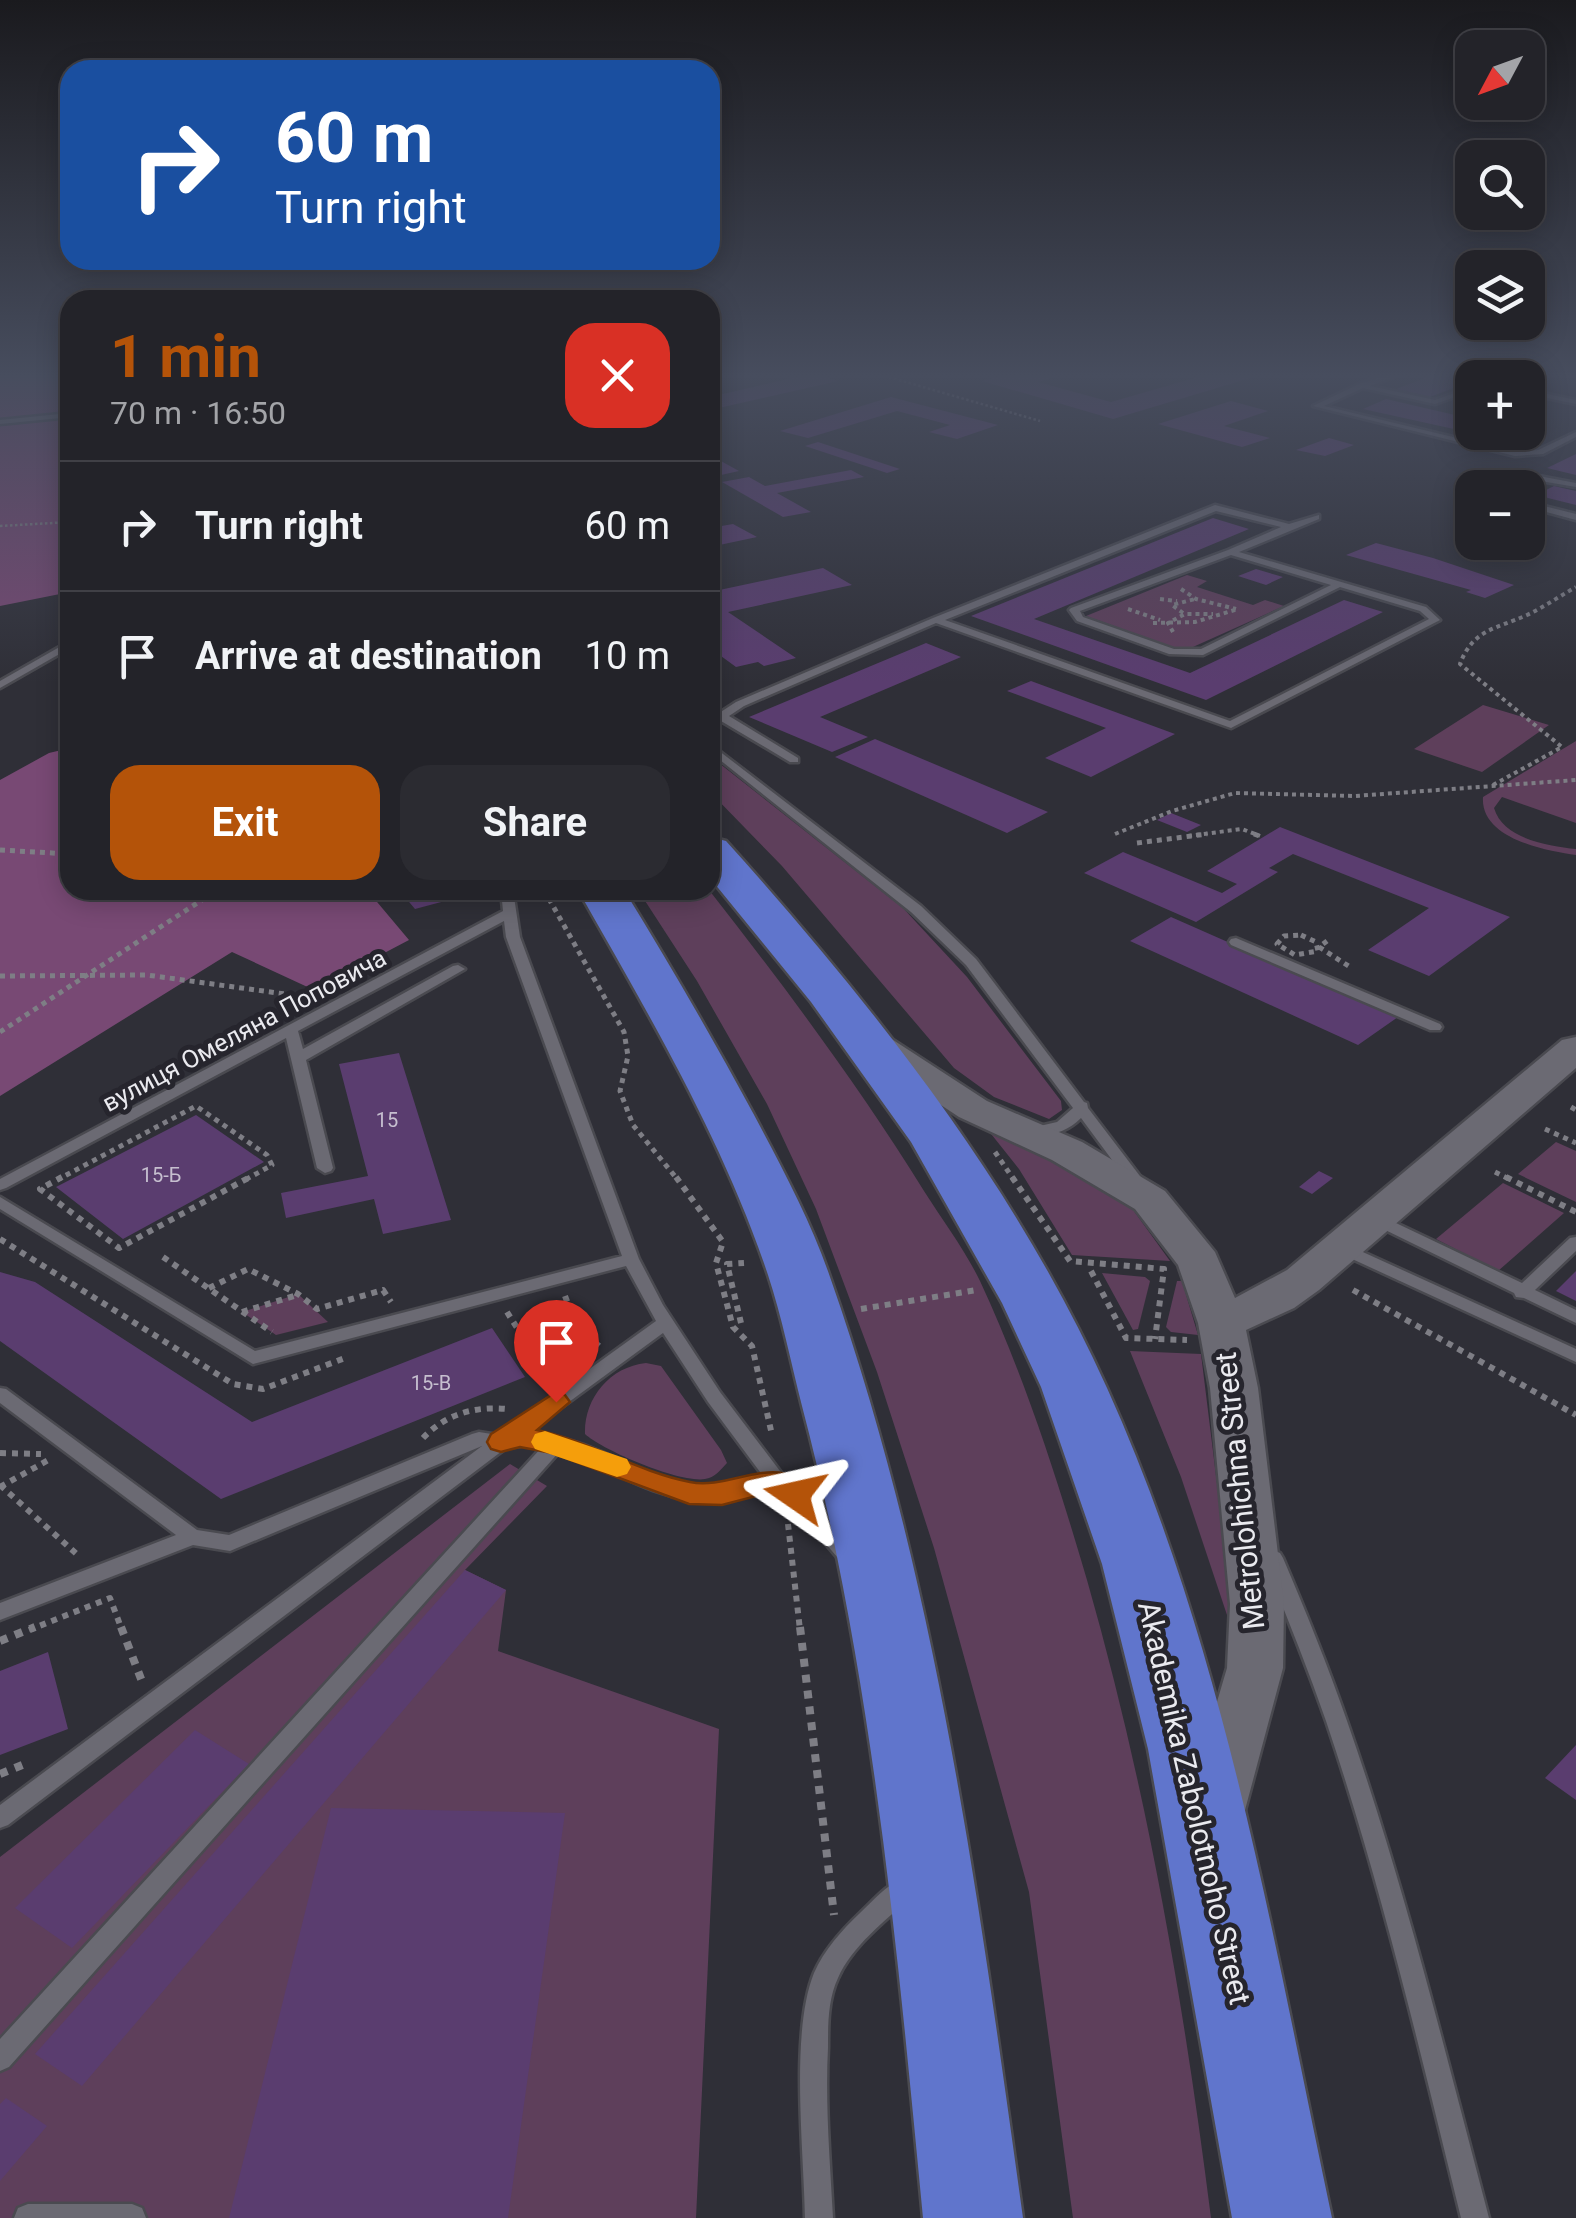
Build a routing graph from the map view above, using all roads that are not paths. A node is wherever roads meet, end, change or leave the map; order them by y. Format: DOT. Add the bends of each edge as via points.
graph roads {
  1 [pos="1545,478"];
  2 [pos="1576,485"];
  3 [pos="1545,509"];
  4 [pos="1316,517"];
  5 [pos="1576,517"];
  6 [pos="1290,527"];
  7 [pos="1231,552"];
  8 [pos="1339,584"];
  9 [pos="936,620"];
  10 [pos="60,650"];
  11 [pos="0,685"];
  12 [pos="722,717"];
  13 [pos="720,755"];
  14 [pos="794,760"];
  15 [pos="720,861"];
  16 [pos="508,900"];
  17 [pos="606,900"];
  18 [pos="508,914"];
  19 [pos="1236,942"];
  20 [pos="458,969"];
  21 [pos="1435,1026"];
  22 [pos="292,1030"];
  23 [pos="863,1036"];
  24 [pos="1574,1052"];
  25 [pos="298,1058"];
  26 [pos="1082,1106"];
  27 [pos="1004,1135"];
  28 [pos="325,1168"];
  29 [pos="0,1185"];
  30 [pos="1150,1200"];
  31 [pos="0,1202"];
  32 [pos="1377,1219"];
  33 [pos="1576,1242"];
  34 [pos="1343,1248"];
  35 [pos="631,1259"];
  36 [pos="1522,1293"];
  37 [pos="1576,1317"];
  38 [pos="666,1322"];
  39 [pos="1208,1332"];
  40 [pos="1576,1356"];
  41 [pos="0,1394"];
  42 [pos="501,1442"];
  43 [pos="556,1444"];
  44 [pos="780,1483"];
  45 [pos="1246,1497"];
  46 [pos="192,1537"];
  47 [pos="884,1599"];
  48 [pos="0,1612"];
  49 [pos="0,1818"];
  50 [pos="1207,1832"];
  51 [pos="931,1863"];
  52 [pos="0,2058"];
  53 [pos="978,2208"];
  54 [pos="28,2218"];
  55 [pos="132,2218"];
  56 [pos="819,2218"];
  57 [pos="1282,2218"];
  58 [pos="1475,2218"];
  1 -- 2 [label="lane"];
  3 -- 5 [label="lane"];
  4 -- 6 [label="lane"];
  6 -- 7 [label="lane"];
  6 -- 9 [label="lane" via="1204,510"];
  7 -- 8 [label="lane"];
  7 -- 8 [label="lane" via="1074,610 1080,620 1173,652 1203,652"];
  8 -- 9 [label="lane" via="1423,609 1435,620 1231,725"];
  9 -- 12 [label="lane"];
  10 -- 11 [label="lane"];
  12 -- 14 [label="lane"];
  13 -- 26 [label="lane" via="916,909 971,962"];
  15 -- 23 [label="highway, Akademika Zabolotnoho Street"];
  16 -- 18 [label="lane"];
  17 -- 47 [label="highway" via="754,1167 799,1275"];
  18 -- 22 [label="lane, вулиця Омеляна Поповича"];
  18 -- 35 [label="lane"];
  19 -- 21 [label="lane"];
  20 -- 25 [label="lane"];
  22 -- 25 [label="lane"];
  22 -- 29 [label="lane, вулиця Омеляна Поповича"];
  23 -- 27 [label="street, Metrolohichna Street"];
  23 -- 50 [label="highway, Akademika Zabolotnoho Street" via="970,1191 1051,1341 1107,1470 1147,1594"];
  24 -- 32 [label="street, Metrolohichna Street"];
  25 -- 28 [label="lane"];
  26 -- 27 [label="lane" via="1060,1128"];
  26 -- 30 [label="lane"];
  27 -- 30 [label="street, Metrolohichna Street" via="1067,1151"];
  30 -- 39 [label="street, Metrolohichna Street" via="1199,1262"];
  31 -- 35 [label="lane" via="253,1358"];
  32 -- 34 [label="street, Metrolohichna Street"];
  32 -- 36 [label="lane"];
  33 -- 36 [label="lane"];
  34 -- 39 [label="street, Metrolohichna Street" via="1278,1297"];
  34 -- 40 [label="lane"];
  35 -- 38 [label="lane"];
  36 -- 37 [label="lane"];
  38 -- 42 [label="lane"];
  38 -- 44 [label="lane"];
  39 -- 45 [label="street, Metrolohichna Street" via="1234,1388"];
  41 -- 46 [label="lane"];
  42 -- 43 [label="lane" via="520,1436"];
  42 -- 46 [label="lane" via="480,1438 230,1543"];
  42 -- 49 [label="lane"];
  43 -- 44 [label="lane" via="689,1493"];
  43 -- 52 [label="lane"];
  44 -- 47 [label="lane"];
  45 -- 50 [label="street, Metrolohichna Street" via="1257,1604 1255,1668"];
  45 -- 58 [label="lane" via="1323,1677 1400,1926"];
  46 -- 48 [label="lane"];
  47 -- 51 [label="highway"];
  50 -- 57 [label="highway, Akademika Zabolotnoho Street"];
  51 -- 53 [label="highway"];
  51 -- 56 [label="lane" via="852,1936 824,1979 816,2045"];
  54 -- 55 [label="lane"];
}
